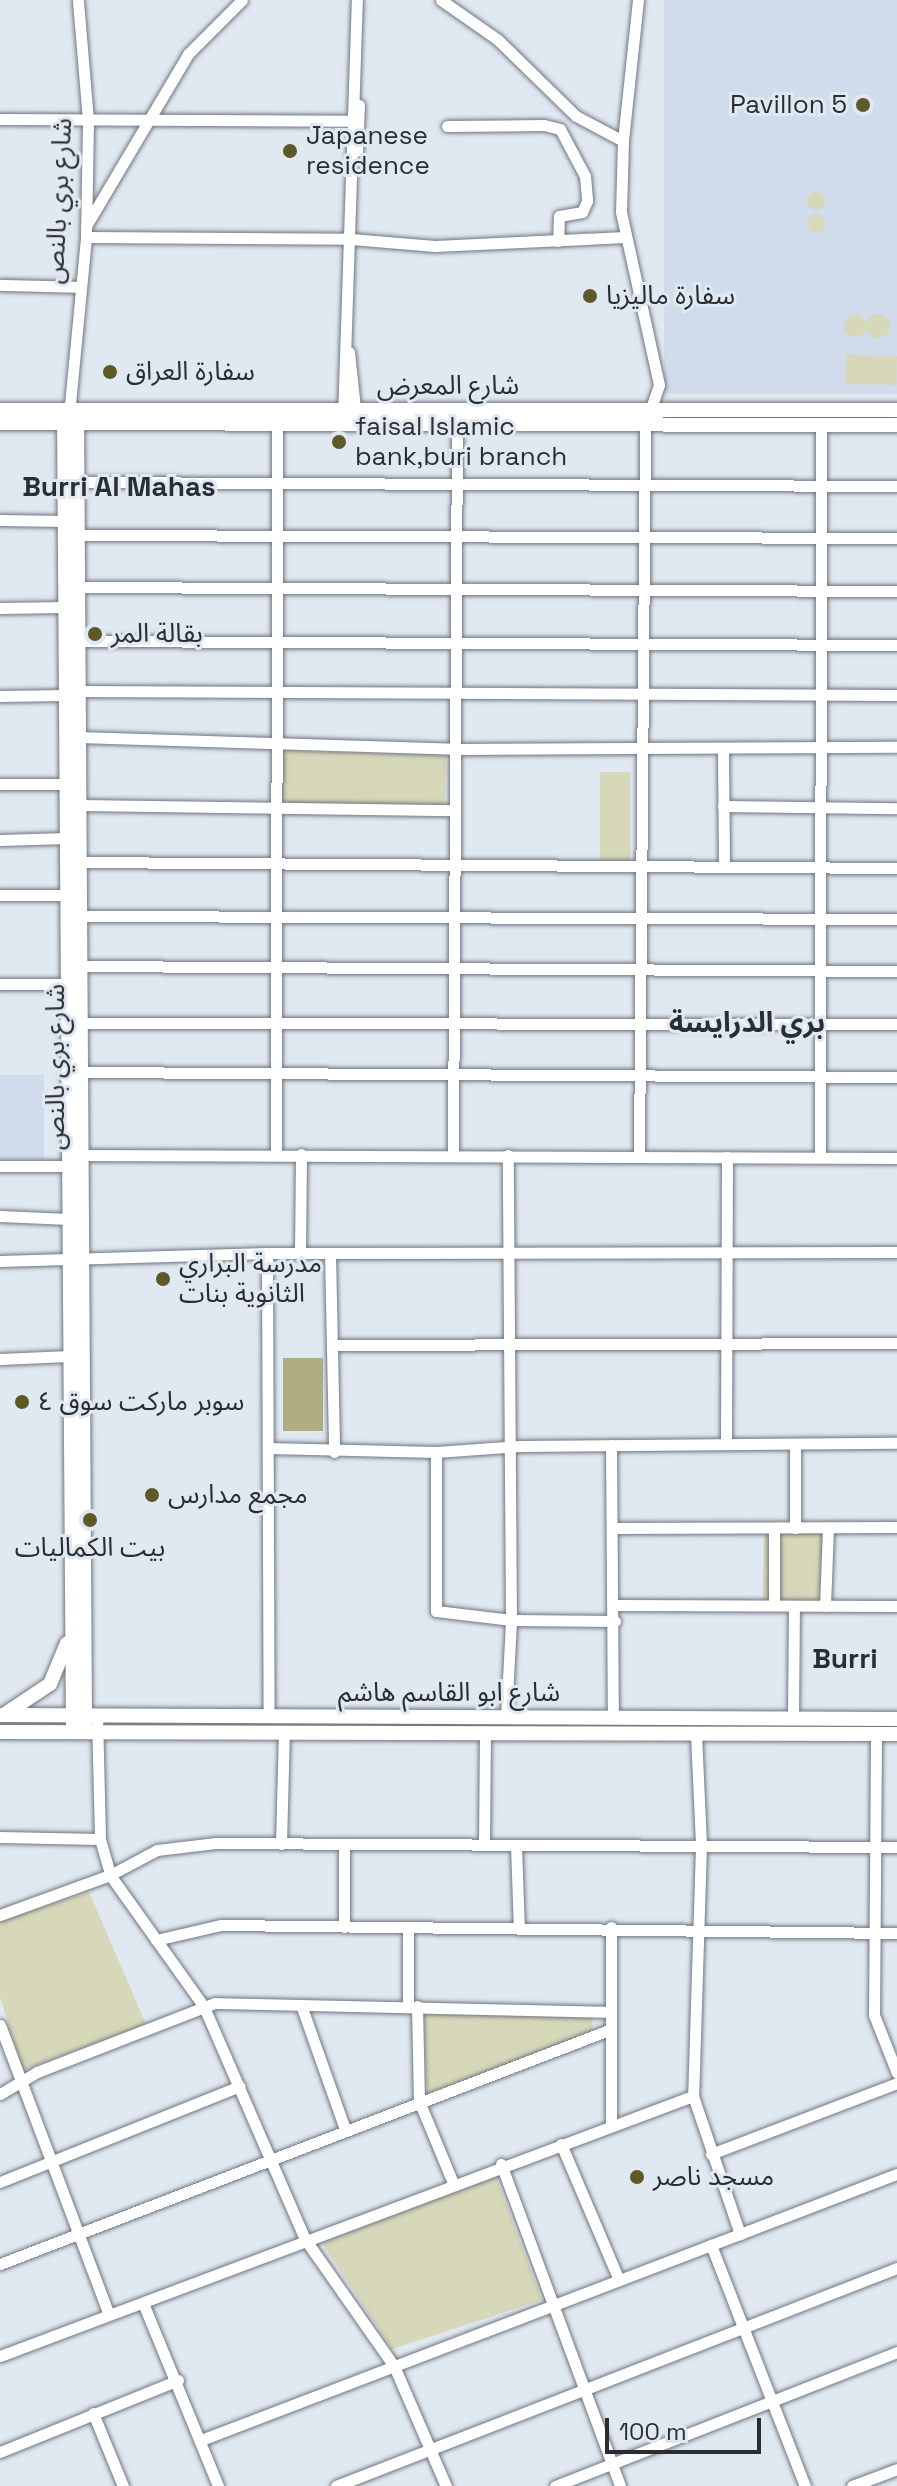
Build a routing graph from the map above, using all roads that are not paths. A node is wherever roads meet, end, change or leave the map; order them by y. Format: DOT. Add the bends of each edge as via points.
graph roads {
  1 [pos="78,0"];
  2 [pos="242,0"];
  3 [pos="357,0"];
  4 [pos="638,0"];
  5 [pos="447,3"];
  6 [pos="356,78"];
  7 [pos="0,119"];
  8 [pos="88,120"];
  9 [pos="351,121"];
  10 [pos="149,122"];
  11 [pos="447,126"];
  12 [pos="623,141"];
  13 [pos="353,167"];
  14 [pos="86,232"];
  15 [pos="624,237"];
  16 [pos="351,239"];
  17 [pos="558,241"];
  18 [pos="0,285"];
  19 [pos="80,287"];
  20 [pos="0,410"];
  21 [pos="653,410"];
  22 [pos="897,410"];
  23 [pos="70,414"];
  24 [pos="277,417"];
  25 [pos="350,417"];
  26 [pos="456,417"];
  27 [pos="827,420"];
  28 [pos="0,423"];
  29 [pos="645,425"];
  30 [pos="897,425"];
  31 [pos="77,482"];
  32 [pos="456,483"];
  33 [pos="277,484"];
  34 [pos="644,484"];
  35 [pos="822,486"];
  36 [pos="897,486"];
  37 [pos="0,520"];
  38 [pos="64,521"];
  39 [pos="277,534"];
  40 [pos="77,535"];
  41 [pos="456,536"];
  42 [pos="644,537"];
  43 [pos="824,537"];
  44 [pos="897,538"];
  45 [pos="78,587"];
  46 [pos="277,588"];
  47 [pos="456,588"];
  48 [pos="643,590"];
  49 [pos="824,590"];
  50 [pos="897,591"];
  51 [pos="65,607"];
  52 [pos="0,608"];
  53 [pos="456,640"];
  54 [pos="78,641"];
  55 [pos="643,641"];
  56 [pos="276,642"];
  57 [pos="822,645"];
  58 [pos="897,645"];
  59 [pos="276,691"];
  60 [pos="72,693"];
  61 [pos="455,693"];
  62 [pos="643,694"];
  63 [pos="823,695"];
  64 [pos="897,695"];
  65 [pos="0,696"];
  66 [pos="78,737"];
  67 [pos="276,746"];
  68 [pos="642,747"];
  69 [pos="823,747"];
  70 [pos="897,747"];
  71 [pos="455,749"];
  72 [pos="723,749"];
  73 [pos="0,784"];
  74 [pos="66,784"];
  75 [pos="79,805"];
  76 [pos="723,806"];
  77 [pos="276,807"];
  78 [pos="823,808"];
  79 [pos="897,808"];
  80 [pos="455,810"];
  81 [pos="66,838"];
  82 [pos="0,840"];
  83 [pos="79,862"];
  84 [pos="276,866"];
  85 [pos="641,866"];
  86 [pos="724,866"];
  87 [pos="455,867"];
  88 [pos="820,867"];
  89 [pos="897,868"];
  90 [pos="0,895"];
  91 [pos="67,895"];
  92 [pos="79,916"];
  93 [pos="276,916"];
  94 [pos="454,918"];
  95 [pos="897,919"];
  96 [pos="641,920"];
  97 [pos="821,920"];
  98 [pos="79,966"];
  99 [pos="276,968"];
  100 [pos="454,970"];
  101 [pos="822,970"];
  102 [pos="641,971"];
  103 [pos="897,971"];
  104 [pos="0,984"];
  105 [pos="67,984"];
  106 [pos="276,1021"];
  107 [pos="454,1021"];
  108 [pos="640,1022"];
  109 [pos="80,1023"];
  110 [pos="821,1024"];
  111 [pos="897,1024"];
  112 [pos="80,1072"];
  113 [pos="276,1073"];
  114 [pos="454,1076"];
  115 [pos="897,1077"];
  116 [pos="820,1078"];
  117 [pos="640,1079"];
  118 [pos="276,1154"];
  119 [pos="301,1154"];
  120 [pos="453,1155"];
  121 [pos="508,1155"];
  122 [pos="639,1156"];
  123 [pos="727,1157"];
  124 [pos="820,1157"];
  125 [pos="897,1158"];
  126 [pos="74,1160"];
  127 [pos="0,1166"];
  128 [pos="0,1216"];
  129 [pos="69,1219"];
  130 [pos="897,1252"];
  131 [pos="267,1253"];
  132 [pos="300,1253"];
  133 [pos="330,1253"];
  134 [pos="506,1253"];
  135 [pos="724,1253"];
  136 [pos="75,1260"];
  137 [pos="0,1261"];
  138 [pos="726,1343"];
  139 [pos="897,1343"];
  140 [pos="332,1345"];
  141 [pos="507,1346"];
  142 [pos="69,1356"];
  143 [pos="0,1359"];
  144 [pos="726,1443"];
  145 [pos="897,1443"];
  146 [pos="795,1444"];
  147 [pos="611,1445"];
  148 [pos="268,1448"];
  149 [pos="508,1450"];
  150 [pos="334,1452"];
  151 [pos="436,1452"];
  152 [pos="897,1527"];
  153 [pos="615,1528"];
  154 [pos="774,1528"];
  155 [pos="795,1528"];
  156 [pos="828,1528"];
  157 [pos="616,1605"];
  158 [pos="774,1605"];
  159 [pos="794,1606"];
  160 [pos="825,1606"];
  161 [pos="897,1606"];
  162 [pos="511,1620"];
  163 [pos="615,1621"];
  164 [pos="69,1639"];
  165 [pos="2,1715"];
  166 [pos="85,1715"];
  167 [pos="269,1716"];
  168 [pos="506,1717"];
  169 [pos="613,1717"];
  170 [pos="793,1718"];
  171 [pos="897,1719"];
  172 [pos="0,1732"];
  173 [pos="85,1732"];
  174 [pos="284,1732"];
  175 [pos="485,1733"];
  176 [pos="696,1734"];
  177 [pos="876,1734"];
  178 [pos="897,1734"];
  179 [pos="0,1837"];
  180 [pos="100,1839"];
  181 [pos="281,1844"];
  182 [pos="344,1844"];
  183 [pos="484,1845"];
  184 [pos="516,1845"];
  185 [pos="701,1846"];
  186 [pos="875,1847"];
  187 [pos="897,1847"];
  188 [pos="110,1875"];
  189 [pos="0,1915"];
  190 [pos="344,1927"];
  191 [pos="611,1927"];
  192 [pos="408,1929"];
  193 [pos="519,1929"];
  194 [pos="699,1929"];
  195 [pos="875,1933"];
  196 [pos="897,1933"];
  197 [pos="156,1940"];
  198 [pos="301,2005"];
  199 [pos="412,2006"];
  200 [pos="204,2007"];
  201 [pos="610,2012"];
  202 [pos="0,2025"];
  203 [pos="609,2030"];
  204 [pos="897,2073"];
  205 [pos="897,2083"];
  206 [pos="21,2085"];
  207 [pos="240,2086"];
  208 [pos="0,2094"];
  209 [pos="693,2096"];
  210 [pos="419,2101"];
  211 [pos="611,2125"];
  212 [pos="345,2129"];
  213 [pos="561,2144"];
  214 [pos="711,2154"];
  215 [pos="270,2158"];
  216 [pos="48,2162"];
  217 [pos="501,2164"];
  218 [pos="897,2174"];
  219 [pos="0,2182"];
  220 [pos="453,2183"];
  221 [pos="740,2234"];
  222 [pos="77,2235"];
  223 [pos="305,2239"];
  224 [pos="711,2245"];
  225 [pos="0,2264"];
  226 [pos="897,2268"];
  227 [pos="619,2280"];
  228 [pos="143,2303"];
  229 [pos="550,2307"];
  230 [pos="108,2313"];
  231 [pos="745,2327"];
  232 [pos="897,2352"];
  233 [pos="0,2356"];
  234 [pos="394,2366"];
  235 [pos="178,2380"];
  236 [pos="583,2390"];
  237 [pos="772,2401"];
  238 [pos="93,2413"];
  239 [pos="201,2440"];
  240 [pos="432,2449"];
  241 [pos="0,2452"];
  242 [pos="613,2463"];
  243 [pos="897,2469"];
  244 [pos="123,2486"];
  245 [pos="218,2486"];
  246 [pos="336,2486"];
  247 [pos="446,2486"];
  248 [pos="555,2486"];
  249 [pos="620,2486"];
  250 [pos="805,2486"];
  251 [pos="852,2486"];
  1 -- 8 [label="street, شارع بري بالنص"];
  2 -- 10 [label="street" via="188,54"];
  3 -- 6 [label="street"];
  4 -- 12 [label="street"];
  5 -- 12 [label="street" via="497,39 576,116"];
  6 -- 9 [label="street"];
  6 -- 13 [label="street" via="360,121"];
  7 -- 8 [label="street"];
  8 -- 10 [label="street"];
  8 -- 14 [label="street, شارع بري بالنص"];
  9 -- 10 [label="street"];
  9 -- 13 [label="street"];
  10 -- 14 [label="street"];
  11 -- 17 [label="street" via="560,129 585,176 587,201 582,212 559,216"];
  12 -- 15 [label="street"];
  13 -- 16 [label="street"];
  14 -- 16 [label="street"];
  14 -- 19 [label="street, شارع بري بالنص"];
  15 -- 17 [label="street"];
  15 -- 21 [label="street" via="658,379"];
  16 -- 17 [label="street" via="423,246"];
  16 -- 25 [label="street"];
  18 -- 19 [label="street"];
  19 -- 23 [label="street, شارع بري بالنص"];
  20 -- 23 [label="main road, شارع المعرض"];
  21 -- 26 [label="main road, شارع المعرض"];
  21 -- 27 [label="main road, شارع المعرض"];
  21 -- 29 [label="street"];
  22 -- 27 [label="main road, شارع المعرض"];
  23 -- 24 [label="main road, شارع المعرض"];
  23 -- 28 [label="main road, شارع المعرض"];
  23 -- 31 [label="main road, شارع بري بالنص"];
  23 -- 38 [label="main road, شارع بري بالنص"];
  24 -- 25 [label="main road, شارع المعرض"];
  24 -- 33 [label="street"];
  25 -- 26 [label="main road, شارع المعرض"];
  26 -- 29 [label="main road, شارع المعرض"];
  26 -- 32 [label="street"];
  27 -- 29 [label="main road, شارع المعرض"];
  27 -- 30 [label="main road, شارع المعرض"];
  27 -- 35 [label="street"];
  29 -- 34 [label="street"];
  31 -- 33 [label="street"];
  31 -- 40 [label="main road, شارع بري بالنص"];
  32 -- 33 [label="street"];
  32 -- 34 [label="street"];
  32 -- 41 [label="street"];
  33 -- 39 [label="street"];
  34 -- 35 [label="street"];
  34 -- 42 [label="street"];
  35 -- 36 [label="street"];
  35 -- 43 [label="street"];
  37 -- 38 [label="street"];
  38 -- 51 [label="main road, شارع بري بالنص"];
  39 -- 40 [label="street"];
  39 -- 41 [label="street"];
  39 -- 46 [label="street"];
  40 -- 45 [label="main road, شارع بري بالنص"];
  41 -- 42 [label="street"];
  41 -- 47 [label="street"];
  42 -- 43 [label="street"];
  42 -- 48 [label="street"];
  43 -- 44 [label="street"];
  43 -- 49 [label="street"];
  45 -- 46 [label="street"];
  45 -- 54 [label="main road, شارع بري بالنص"];
  46 -- 47 [label="street"];
  46 -- 56 [label="street"];
  47 -- 48 [label="street"];
  47 -- 53 [label="street"];
  48 -- 49 [label="street"];
  48 -- 55 [label="street"];
  49 -- 50 [label="street"];
  49 -- 57 [label="street"];
  51 -- 52 [label="street"];
  51 -- 60 [label="main road, شارع بري بالنص"];
  53 -- 55 [label="street"];
  53 -- 56 [label="street"];
  53 -- 61 [label="street"];
  54 -- 56 [label="street"];
  54 -- 60 [label="main road, شارع بري بالنص"];
  55 -- 57 [label="street"];
  55 -- 62 [label="street"];
  56 -- 59 [label="street"];
  57 -- 58 [label="street"];
  57 -- 63 [label="street"];
  59 -- 60 [label="street"];
  59 -- 61 [label="street"];
  59 -- 67 [label="street"];
  60 -- 65 [label="street"];
  60 -- 66 [label="main road, شارع بري بالنص"];
  60 -- 74 [label="main road, شارع بري بالنص"];
  61 -- 62 [label="street"];
  61 -- 71 [label="street"];
  62 -- 63 [label="street"];
  62 -- 68 [label="street"];
  63 -- 64 [label="street"];
  63 -- 69 [label="street"];
  66 -- 67 [label="street"];
  66 -- 75 [label="main road, شارع بري بالنص"];
  67 -- 71 [label="street"];
  67 -- 77 [label="street"];
  68 -- 71 [label="street"];
  68 -- 72 [label="street"];
  68 -- 85 [label="street"];
  69 -- 70 [label="street"];
  69 -- 72 [label="street"];
  69 -- 78 [label="street"];
  71 -- 80 [label="street"];
  72 -- 76 [label="street"];
  73 -- 74 [label="street"];
  74 -- 81 [label="main road, شارع بري بالنص"];
  75 -- 77 [label="street"];
  75 -- 83 [label="main road, شارع بري بالنص"];
  76 -- 78 [label="street"];
  76 -- 86 [label="street"];
  77 -- 80 [label="street"];
  77 -- 84 [label="street"];
  78 -- 79 [label="street"];
  78 -- 88 [label="street"];
  80 -- 87 [label="street"];
  81 -- 82 [label="street"];
  81 -- 91 [label="main road, شارع بري بالنص"];
  83 -- 84 [label="street"];
  83 -- 92 [label="main road, شارع بري بالنص"];
  84 -- 87 [label="street"];
  84 -- 93 [label="street"];
  85 -- 86 [label="street"];
  85 -- 87 [label="street"];
  85 -- 96 [label="street"];
  86 -- 88 [label="street"];
  87 -- 94 [label="street"];
  88 -- 89 [label="street"];
  88 -- 97 [label="street"];
  90 -- 91 [label="street"];
  91 -- 105 [label="main road, شارع بري بالنص"];
  92 -- 93 [label="street"];
  92 -- 98 [label="main road, شارع بري بالنص"];
  93 -- 94 [label="street"];
  93 -- 99 [label="street"];
  94 -- 96 [label="street"];
  94 -- 100 [label="street"];
  95 -- 97 [label="street"];
  96 -- 97 [label="street"];
  96 -- 102 [label="street"];
  97 -- 101 [label="street"];
  98 -- 99 [label="street"];
  98 -- 109 [label="main road, شارع بري بالنص"];
  99 -- 100 [label="street"];
  99 -- 106 [label="street"];
  100 -- 102 [label="street"];
  100 -- 107 [label="street"];
  101 -- 102 [label="street"];
  101 -- 103 [label="street"];
  101 -- 110 [label="street"];
  102 -- 108 [label="street"];
  104 -- 105 [label="street"];
  105 -- 126 [label="main road, شارع بري بالنص"];
  106 -- 107 [label="street"];
  106 -- 109 [label="street"];
  106 -- 113 [label="street"];
  107 -- 108 [label="street"];
  107 -- 114 [label="street"];
  108 -- 110 [label="street"];
  108 -- 117 [label="street"];
  109 -- 112 [label="main road, شارع بري بالنص"];
  110 -- 111 [label="street"];
  110 -- 116 [label="street"];
  112 -- 113 [label="street"];
  112 -- 126 [label="main road, شارع بري بالنص"];
  113 -- 114 [label="street"];
  113 -- 118 [label="street"];
  114 -- 117 [label="street"];
  114 -- 120 [label="street"];
  115 -- 116 [label="street"];
  116 -- 117 [label="street"];
  116 -- 124 [label="street"];
  117 -- 122 [label="street"];
  118 -- 119 [label="street"];
  118 -- 126 [label="street"];
  119 -- 120 [label="street"];
  119 -- 132 [label="street"];
  120 -- 121 [label="street"];
  121 -- 122 [label="street"];
  121 -- 134 [label="street"];
  122 -- 123 [label="street"];
  123 -- 124 [label="street"];
  123 -- 135 [label="street"];
  124 -- 125 [label="street"];
  126 -- 127 [label="street"];
  126 -- 129 [label="main road, شارع بري بالنص"];
  126 -- 136 [label="main road, شارع بري بالنص"];
  128 -- 129 [label="street"];
  129 -- 136 [label="main road, شارع بري بالنص"];
  130 -- 135 [label="street"];
  131 -- 132 [label="street"];
  131 -- 136 [label="street"];
  131 -- 148 [label="street"];
  132 -- 133 [label="street"];
  133 -- 134 [label="street"];
  133 -- 140 [label="street"];
  134 -- 135 [label="street"];
  134 -- 141 [label="street"];
  135 -- 138 [label="street"];
  136 -- 137 [label="street"];
  136 -- 142 [label="main road, شارع بري بالنص"];
  136 -- 166 [label="main road, شارع بري بالنص"];
  138 -- 139 [label="street"];
  138 -- 141 [label="street"];
  138 -- 144 [label="street"];
  140 -- 141 [label="street"];
  140 -- 150 [label="street"];
  141 -- 149 [label="street"];
  142 -- 143 [label="street"];
  142 -- 164 [label="main road, شارع بري بالنص"];
  144 -- 146 [label="street"];
  144 -- 147 [label="street"];
  145 -- 146 [label="street"];
  146 -- 155 [label="street"];
  147 -- 149 [label="street"];
  147 -- 153 [label="street"];
  148 -- 150 [label="street"];
  148 -- 167 [label="street"];
  149 -- 151 [label="street"];
  149 -- 162 [label="street"];
  150 -- 151 [label="street"];
  151 -- 162 [label="street" via="436,1611"];
  152 -- 156 [label="street"];
  153 -- 154 [label="street"];
  153 -- 157 [label="street"];
  154 -- 155 [label="street"];
  154 -- 158 [label="street"];
  155 -- 156 [label="street"];
  156 -- 160 [label="street"];
  157 -- 158 [label="street"];
  157 -- 163 [label="street"];
  158 -- 159 [label="street"];
  159 -- 160 [label="street"];
  159 -- 170 [label="street"];
  160 -- 161 [label="street"];
  162 -- 163 [label="street"];
  162 -- 168 [label="street"];
  163 -- 169 [label="street"];
  164 -- 165 [label="main road" via="50,1684"];
  164 -- 166 [label="main road, شارع بري بالنص"];
  165 -- 166 [label="main road, شارع ابو القاسم هاشم"];
  166 -- 167 [label="main road, شارع ابو القاسم هاشم"];
  166 -- 173 [label="main road, شارع بري بالنص"];
  166 -- 173 [label="street"];
  167 -- 168 [label="main road, شارع ابو القاسم هاشم"];
  168 -- 169 [label="main road, شارع ابو القاسم هاشم"];
  169 -- 170 [label="main road, شارع ابو القاسم هاشم"];
  170 -- 171 [label="main road, شارع ابو القاسم هاشم"];
  172 -- 173 [label="main road, شارع ابو القاسم هاشم"];
  173 -- 174 [label="main road, شارع ابو القاسم هاشم"];
  173 -- 180 [label="street"];
  174 -- 175 [label="main road, شارع ابو القاسم هاشم"];
  174 -- 181 [label="street"];
  175 -- 176 [label="main road, شارع ابو القاسم هاشم"];
  175 -- 183 [label="street"];
  176 -- 177 [label="main road, شارع ابو القاسم هاشم"];
  176 -- 185 [label="street"];
  177 -- 178 [label="main road, شارع ابو القاسم هاشم"];
  177 -- 186 [label="street"];
  179 -- 180 [label="street"];
  180 -- 188 [label="street"];
  181 -- 182 [label="street"];
  181 -- 188 [label="street" via="168,1847"];
  182 -- 183 [label="street"];
  182 -- 190 [label="street"];
  183 -- 184 [label="street"];
  184 -- 185 [label="street"];
  184 -- 193 [label="street"];
  185 -- 186 [label="street"];
  185 -- 194 [label="street"];
  186 -- 187 [label="street"];
  186 -- 195 [label="street"];
  188 -- 189 [label="street"];
  188 -- 197 [label="street"];
  190 -- 192 [label="street"];
  190 -- 197 [label="street" via="221,1925"];
  191 -- 193 [label="street"];
  191 -- 194 [label="street"];
  191 -- 201 [label="street"];
  192 -- 193 [label="street"];
  192 -- 199 [label="street"];
  194 -- 195 [label="street"];
  194 -- 209 [label="street"];
  195 -- 196 [label="street"];
  195 -- 204 [label="street" via="874,2015"];
  197 -- 200 [label="street"];
  198 -- 199 [label="street"];
  198 -- 200 [label="street"];
  198 -- 212 [label="street"];
  199 -- 201 [label="street"];
  199 -- 210 [label="street"];
  200 -- 206 [label="street" via="37,2072"];
  200 -- 207 [label="street"];
  201 -- 203 [label="street"];
  202 -- 206 [label="street"];
  203 -- 210 [label="street"];
  203 -- 211 [label="street"];
  205 -- 214 [label="street"];
  206 -- 208 [label="street"];
  206 -- 216 [label="street"];
  207 -- 215 [label="street"];
  207 -- 216 [label="street"];
  209 -- 211 [label="street"];
  209 -- 214 [label="street"];
  210 -- 212 [label="street"];
  210 -- 220 [label="street"];
  211 -- 213 [label="street"];
  212 -- 215 [label="street"];
  213 -- 217 [label="street"];
  213 -- 227 [label="street"];
  214 -- 221 [label="street"];
  215 -- 222 [label="street"];
  215 -- 223 [label="street"];
  216 -- 219 [label="street"];
  216 -- 222 [label="street"];
  217 -- 220 [label="street"];
  217 -- 229 [label="street"];
  218 -- 221 [label="street"];
  220 -- 223 [label="street"];
  221 -- 224 [label="street"];
  222 -- 225 [label="street"];
  222 -- 230 [label="street"];
  223 -- 228 [label="street"];
  223 -- 234 [label="street"];
  224 -- 227 [label="street"];
  224 -- 231 [label="street"];
  226 -- 231 [label="street"];
  227 -- 229 [label="street"];
  228 -- 230 [label="street"];
  228 -- 235 [label="street"];
  229 -- 234 [label="street"];
  229 -- 236 [label="street"];
  230 -- 233 [label="street"];
  231 -- 236 [label="street"];
  231 -- 237 [label="street"];
  232 -- 237 [label="street"];
  234 -- 239 [label="street"];
  234 -- 240 [label="street"];
  235 -- 238 [label="street"];
  235 -- 239 [label="street"];
  236 -- 240 [label="street"];
  236 -- 242 [label="street"];
  237 -- 242 [label="street"];
  237 -- 250 [label="street"];
  238 -- 241 [label="street"];
  238 -- 244 [label="street"];
  239 -- 245 [label="street"];
  240 -- 246 [label="street"];
  240 -- 247 [label="street"];
  242 -- 248 [label="street"];
  242 -- 249 [label="street"];
  243 -- 251 [label="street"];
}
